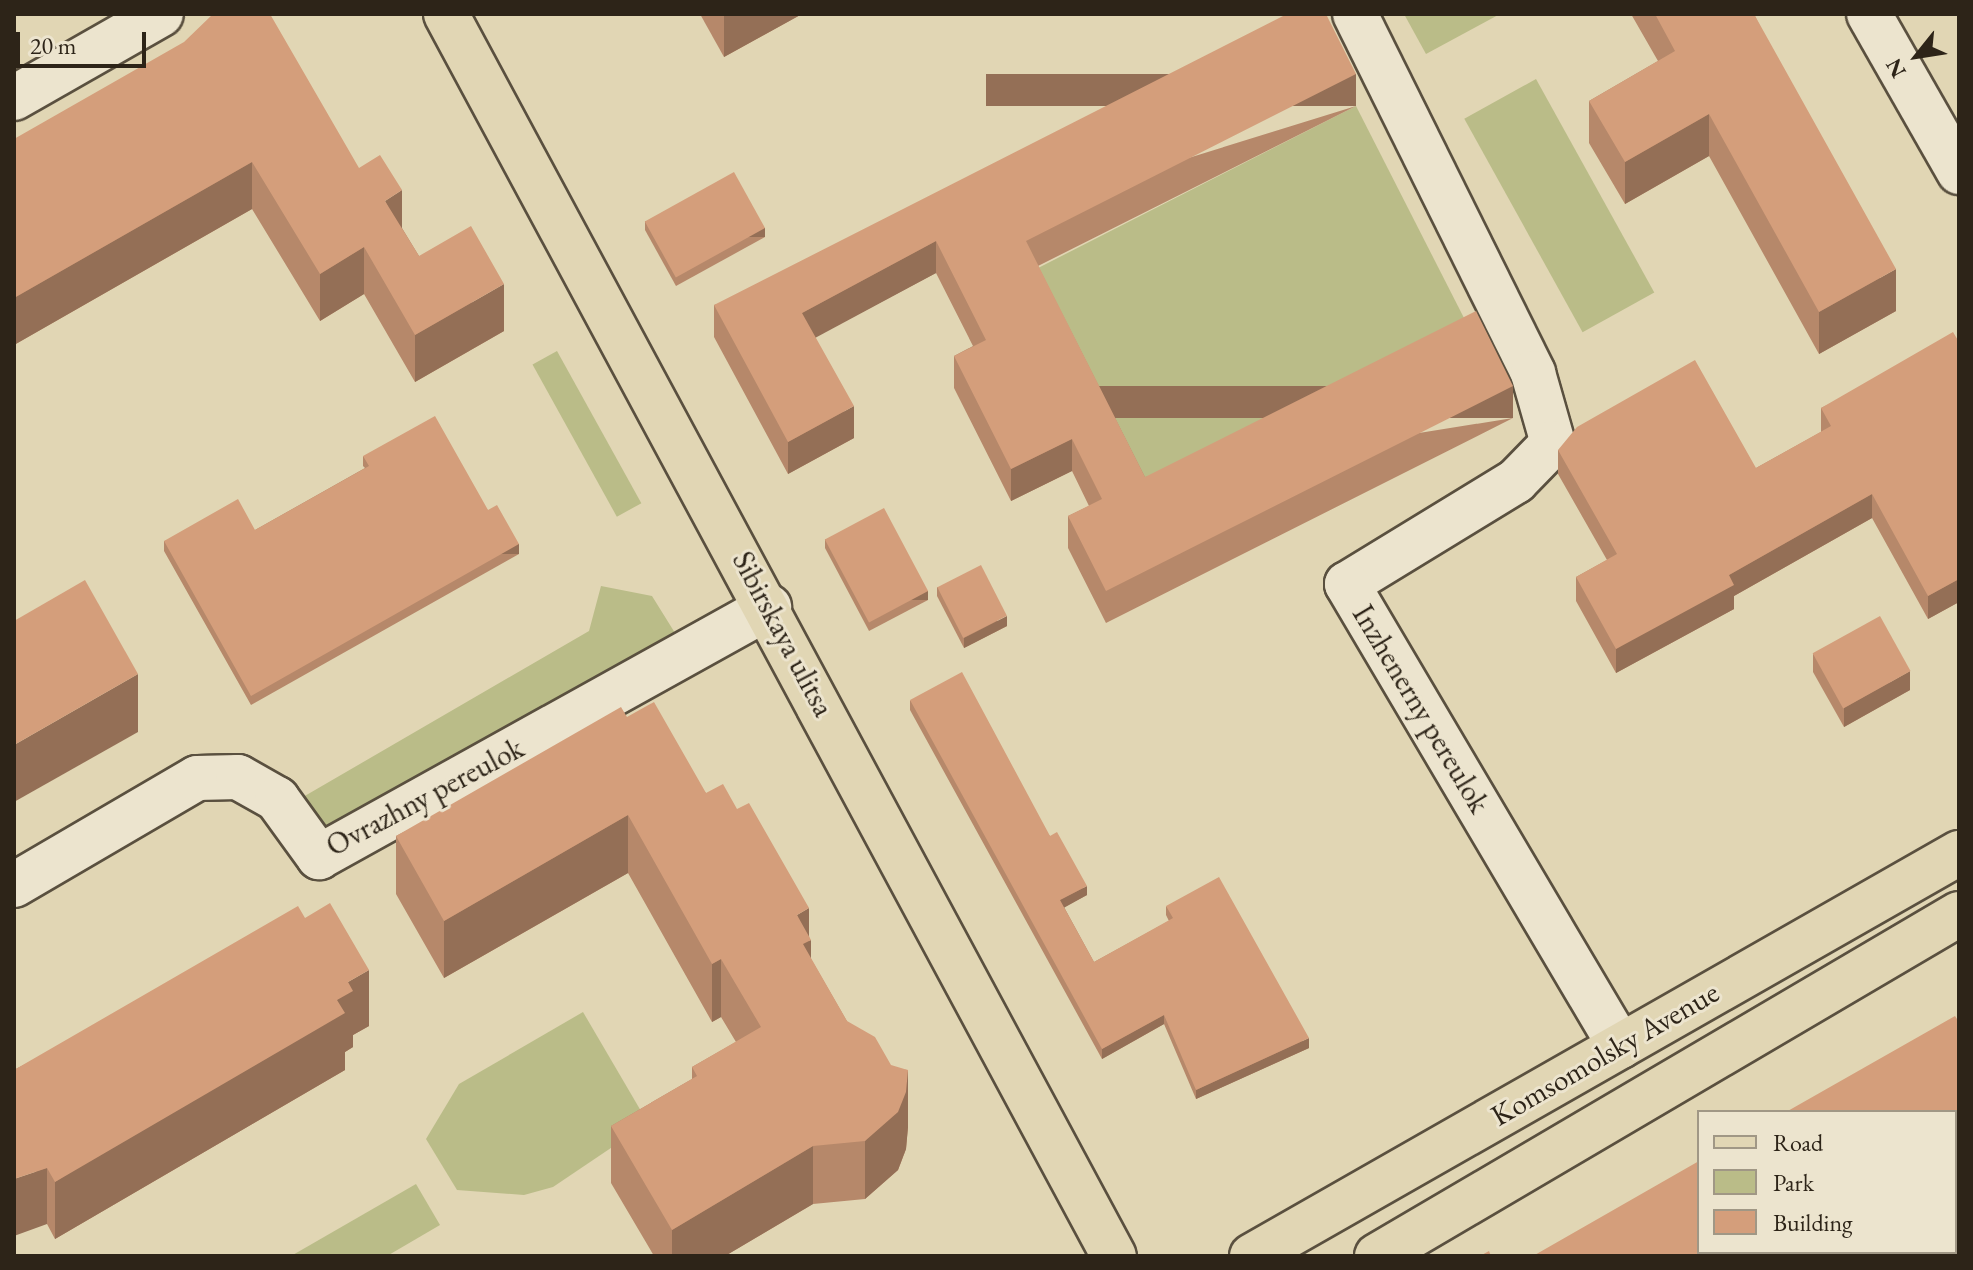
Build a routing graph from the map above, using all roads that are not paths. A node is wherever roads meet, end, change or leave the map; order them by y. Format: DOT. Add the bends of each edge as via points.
graph roads {
  1 [pos="161,14"];
  2 [pos="446,14"];
  3 [pos="1355,14"];
  4 [pos="1869,14"];
  5 [pos="14,98"];
  6 [pos="1959,172"];
  7 [pos="769,607"];
  8 [pos="1959,853"];
  9 [pos="14,885"];
  10 [pos="1959,914"];
  11 [pos="1620,1046"];
  12 [pos="1114,1256"];
  13 [pos="1252,1256"];
  14 [pos="1377,1256"];
  1 -- 5 [label="street"];
  2 -- 7 [label="main road, Sibirskaya ulitsa"];
  3 -- 11 [label="street, Inzhenerny pereulok" via="1533,373 1553,443 1516,481 1347,584"];
  4 -- 6 [label="street"];
  7 -- 9 [label="street, Ovrazhny pereulok" via="319,857 277,799 238,777 197,778"];
  7 -- 12 [label="main road, Sibirskaya ulitsa"];
  8 -- 11 [label="main road, Komsomolsky Avenue"];
  10 -- 14 [label="main road, Komsomolsky Avenue"];
  11 -- 13 [label="main road, Komsomolsky Avenue"];
}
